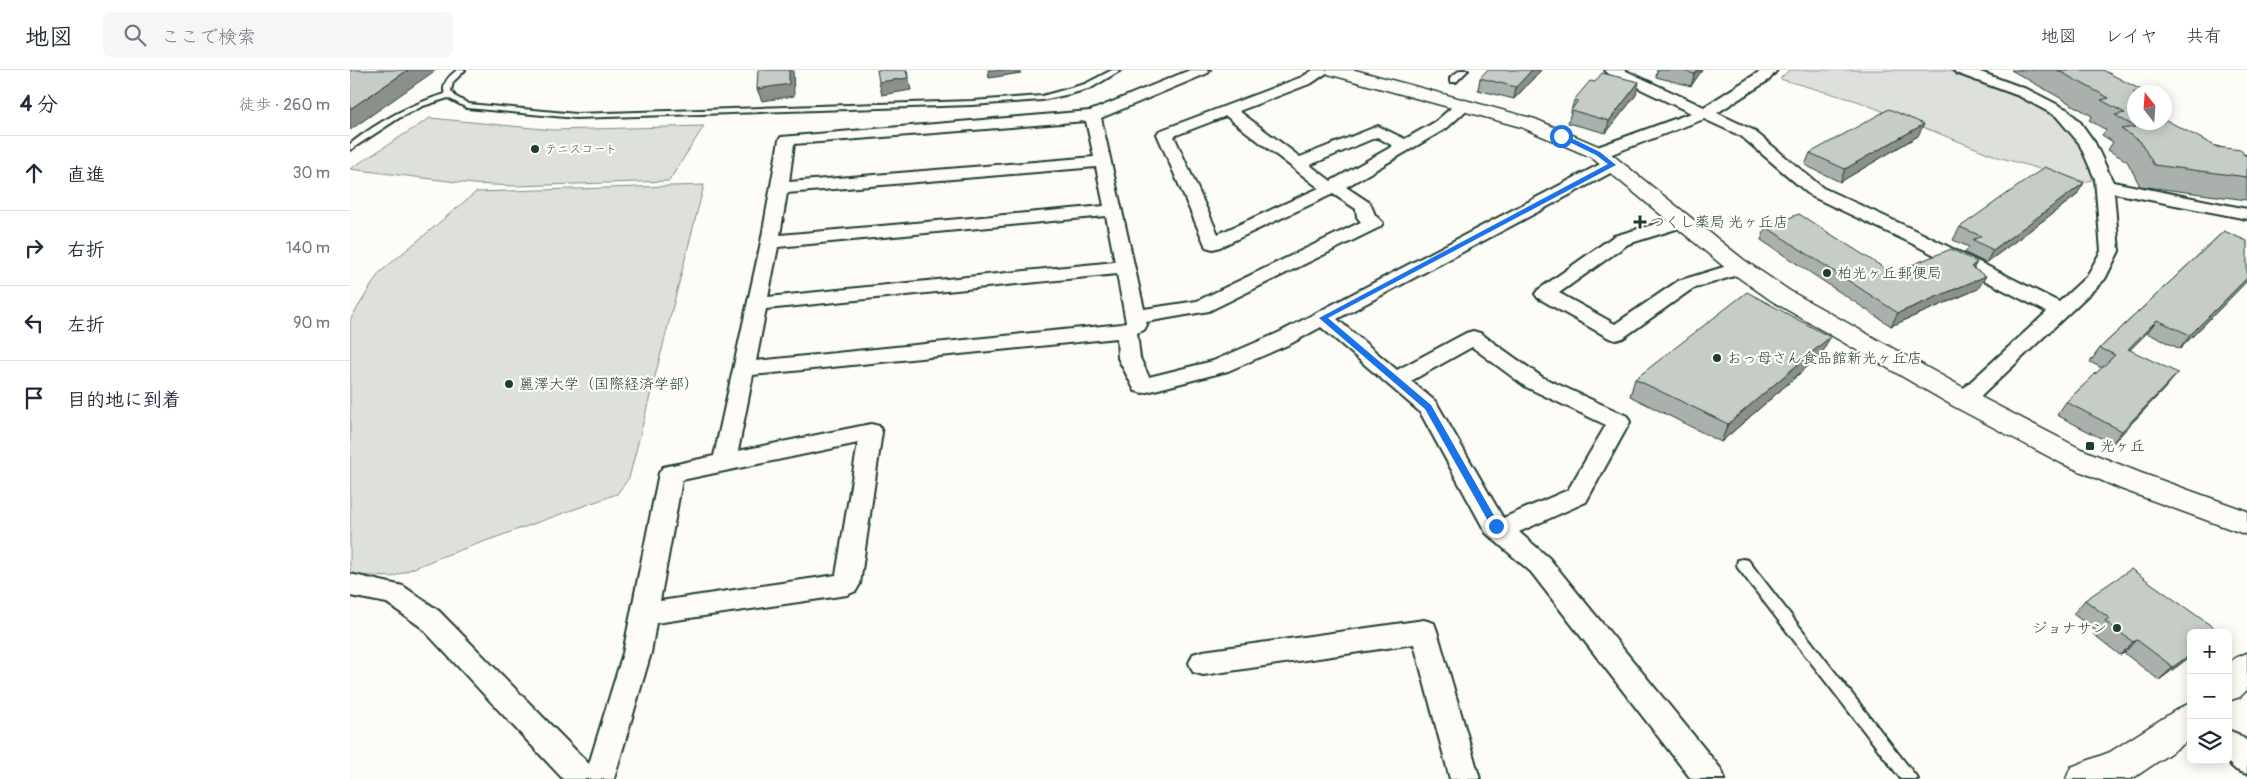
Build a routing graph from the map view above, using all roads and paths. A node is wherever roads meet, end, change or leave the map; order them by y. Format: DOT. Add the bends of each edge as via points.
graph roads {
  1 [pos="461,70"];
  2 [pos="1117,70"];
  3 [pos="1203,70"];
  4 [pos="1324,70"];
  5 [pos="1334,70"];
  6 [pos="1464,70"];
  7 [pos="1612,70"];
  8 [pos="1770,70"];
  9 [pos="1961,70"];
  10 [pos="1453,80"];
  11 [pos="448,95"];
  12 [pos="1464,105"];
  13 [pos="1227,110"];
  14 [pos="1706,113"];
  15 [pos="1093,116"];
  16 [pos="1405,146"];
  17 [pos="350,148"];
  18 [pos="1605,159"];
  19 [pos="1103,161"];
  20 [pos="1298,164"];
  21 [pos="2105,186"];
  22 [pos="779,188"];
  23 [pos="1333,188"];
  24 [pos="1114,210"];
  25 [pos="2247,214"];
  26 [pos="1683,221"];
  27 [pos="770,242"];
  28 [pos="1126,267"];
  29 [pos="1740,268"];
  30 [pos="756,304"];
  31 [pos="2061,311"];
  32 [pos="1323,318"];
  33 [pos="1131,323"];
  34 [pos="743,369"];
  35 [pos="1395,380"];
  36 [pos="1964,400"];
  37 [pos="724,462"];
  38 [pos="2247,523"];
  39 [pos="1501,530"];
  40 [pos="1743,564"];
  41 [pos="350,585"];
  42 [pos="644,614"];
  43 [pos="1203,663"];
  44 [pos="2247,668"];
  45 [pos="2232,682"];
  46 [pos="2187,722"];
  47 [pos="2232,747"];
  48 [pos="2247,760"];
  49 [pos="2128,772"];
  50 [pos="583,779"];
  51 [pos="599,779"];
  52 [pos="1465,779"];
  53 [pos="1710,779"];
  54 [pos="1910,779"];
  55 [pos="2084,779"];
  1 -- 11 [label="lane" via="448,82"];
  2 -- 11 [label="lane" via="1088,86 1042,98 962,104 576,116 483,109 468,106"];
  3 -- 15 [label="street"];
  4 -- 13 [label="street" via="1308,80"];
  5 -- 12 [label="street"];
  6 -- 10 [label="lane"];
  7 -- 14 [label="street"];
  8 -- 14 [label="street"];
  9 -- 21 [label="street" via="2024,93 2062,113 2087,143"];
  11 -- 17 [label="lane" via="405,109"];
  12 -- 16 [label="street" via="1440,125"];
  12 -- 18 [label="street" via="1528,123"];
  13 -- 20 [label="street"];
  13 -- 23 [label="street" via="1165,134 1214,243"];
  14 -- 18 [label="street"];
  14 -- 31 [label="street" via="1747,134 1817,192"];
  15 -- 19 [label="street"];
  15 -- 22 [label="street" via="787,140"];
  16 -- 20 [label="street" via="1378,131"];
  16 -- 23 [label="street"];
  18 -- 26 [label="street"];
  18 -- 32 [label="street"];
  19 -- 22 [label="street"];
  19 -- 24 [label="street"];
  20 -- 23 [label="street"];
  21 -- 25 [label="street"];
  21 -- 31 [label="street" via="2110,251 2095,279"];
  22 -- 27 [label="street"];
  23 -- 33 [label="street" via="1364,207 1366,217 1374,224 1202,307"];
  24 -- 27 [label="street"];
  24 -- 28 [label="street"];
  26 -- 29 [label="street"];
  26 -- 29 [label="street" via="1621,240 1545,294 1616,333 1685,285"];
  27 -- 30 [label="street"];
  28 -- 30 [label="street"];
  28 -- 33 [label="street"];
  29 -- 36 [label="street" via="1781,296"];
  30 -- 34 [label="street"];
  31 -- 36 [label="street"];
  32 -- 33 [label="street" via="1220,366 1144,386 1129,358"];
  32 -- 35 [label="street"];
  33 -- 34 [label="street"];
  34 -- 37 [label="street"];
  35 -- 39 [label="street" via="1428,407"];
  35 -- 39 [label="street" via="1473,338 1534,382 1619,422 1577,496"];
  36 -- 38 [label="street" via="2070,456"];
  37 -- 42 [label="street" via="671,473"];
  37 -- 42 [label="street" via="871,432 847,584"];
  39 -- 53 [label="street" via="1540,565"];
  40 -- 54 [label="lane"];
  41 -- 50 [label="street" via="394,594 430,619"];
  42 -- 51 [label="street" via="637,653"];
  43 -- 52 [label="street" via="1424,631"];
  44 -- 45 [label="street"];
  46 -- 49 [label="street"];
  47 -- 48 [label="street"];
  49 -- 55 [label="street"];
}
